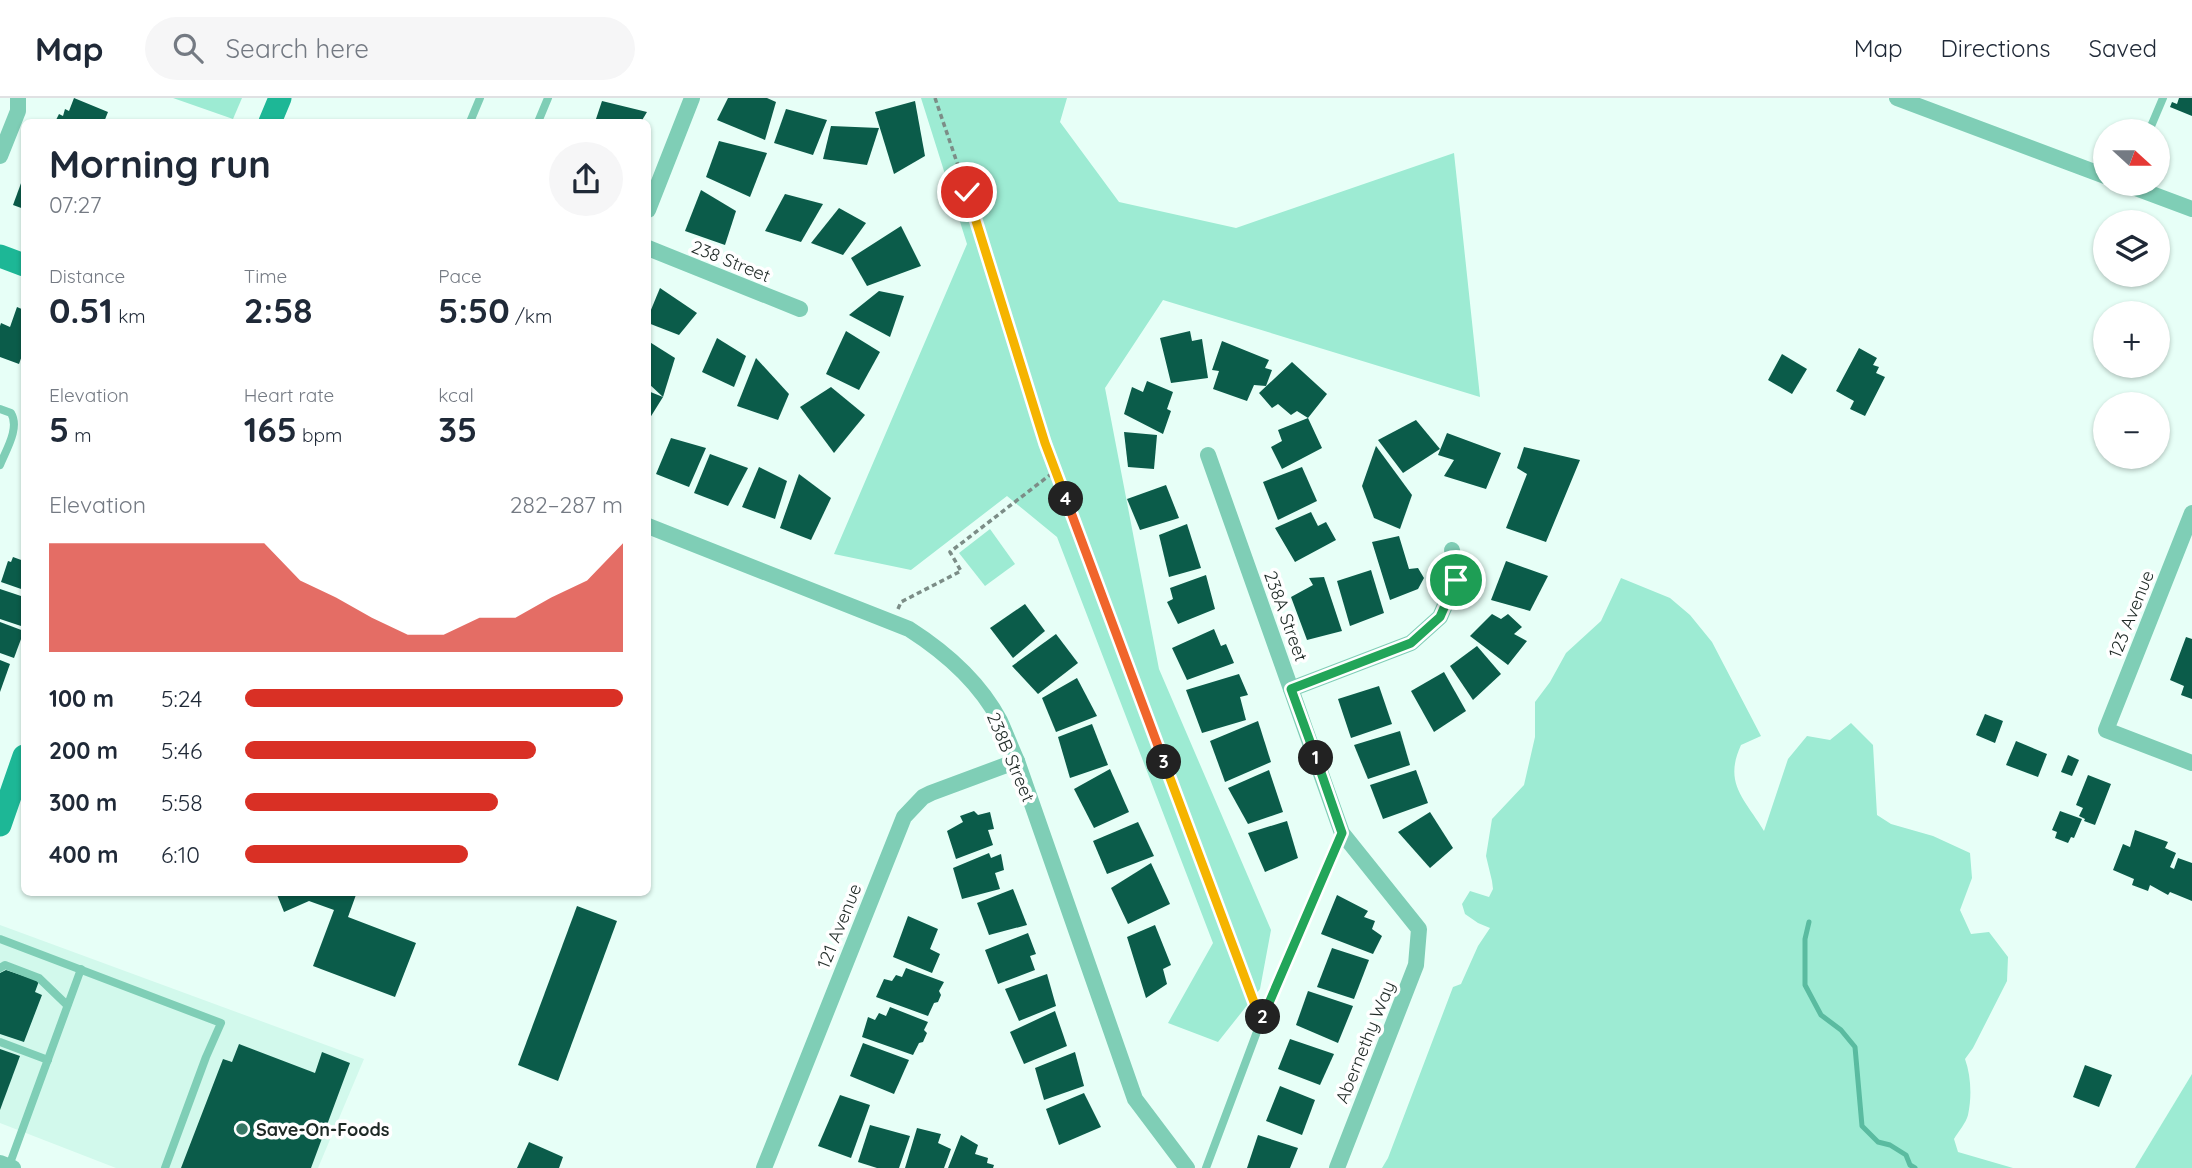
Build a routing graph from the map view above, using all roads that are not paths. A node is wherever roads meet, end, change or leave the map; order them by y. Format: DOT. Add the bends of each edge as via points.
graph roads {
  1 [pos="19,98"];
  2 [pos="280,98"];
  3 [pos="480,98"];
  4 [pos="548,98"];
  5 [pos="692,98"];
  6 [pos="1897,98"];
  7 [pos="2163,98"];
  8 [pos="272,119"];
  9 [pos="471,119"];
  10 [pos="539,119"];
  11 [pos="2154,119"];
  12 [pos="0,156"];
  13 [pos="2093,172"];
  14 [pos="2158,196"];
  15 [pos="651,202"];
  16 [pos="2192,209"];
  17 [pos="651,249"];
  18 [pos="0,256"];
  19 [pos="21,264"];
  20 [pos="800,309"];
  21 [pos="0,409"];
  22 [pos="1208,455"];
  23 [pos="0,465"];
  24 [pos="2192,513"];
  25 [pos="651,527"];
  26 [pos="1452,551"];
  27 [pos="1291,689"];
  28 [pos="1017,761"];
  29 [pos="2192,763"];
  30 [pos="21,765"];
  31 [pos="0,825"];
  32 [pos="1342,833"];
  33 [pos="1419,929"];
  34 [pos="0,939"];
  35 [pos="0,968"];
  36 [pos="81,969"];
  37 [pos="67,1005"];
  38 [pos="0,1042"];
  39 [pos="48,1060"];
  40 [pos="7,1166"];
  41 [pos="165,1168"];
  42 [pos="764,1168"];
  43 [pos="1186,1168"];
  44 [pos="1206,1168"];
  45 [pos="1337,1168"];
  1 -- 12 [label="street"];
  2 -- 8 [label="main road"];
  3 -- 9 [label="lane"];
  4 -- 10 [label="lane"];
  5 -- 15 [label="street"];
  6 -- 13 [label="street"];
  7 -- 11 [label="lane"];
  14 -- 16 [label="street"];
  17 -- 20 [label="street, 238 Street"];
  18 -- 19 [label="main road"];
  21 -- 23 [label="lane" via="11,413 15,427"];
  22 -- 27 [label="street, 238A Street"];
  24 -- 29 [label="street, 123 Avenue" via="2106,730"];
  25 -- 28 [label="street, 238B Street" via="893,621 933,644 981,692"];
  26 -- 27 [label="street" via="1456,580 1440,617 1411,643"];
  27 -- 32 [label="street, 238A Street"];
  28 -- 42 [label="street, 121 Avenue" via="931,793 904,817"];
  28 -- 43 [label="street, 238B Street" via="1135,1099"];
  30 -- 31 [label="main road"];
  32 -- 33 [label="street, 238A Street"];
  32 -- 44 [label="lane" via="1261,1021"];
  33 -- 45 [label="street, Abernethy Way" via="1416,965"];
  34 -- 36 [label="lane"];
  35 -- 37 [label="lane" via="5,965 39,978"];
  36 -- 37 [label="lane"];
  36 -- 41 [label="lane" via="221,1023"];
  37 -- 39 [label="lane"];
  38 -- 39 [label="lane"];
  39 -- 40 [label="lane"];
}
